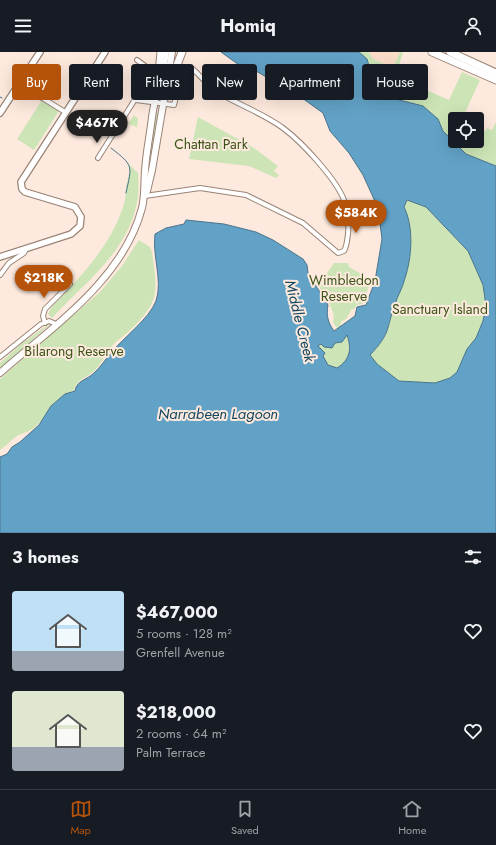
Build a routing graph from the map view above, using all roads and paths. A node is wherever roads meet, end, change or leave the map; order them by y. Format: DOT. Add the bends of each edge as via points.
graph roads {
  1 [pos="40,52"];
  2 [pos="105,52"];
  3 [pos="161,52"];
  4 [pos="166,52"];
  5 [pos="172,52"];
  6 [pos="182,52"];
  7 [pos="432,52"];
  8 [pos="455,53"];
  9 [pos="137,60"];
  10 [pos="32,64"];
  11 [pos="142,64"];
  12 [pos="160,64"];
  13 [pos="164,64"];
  14 [pos="496,73"];
  15 [pos="496,80"];
  16 [pos="12,95"];
  17 [pos="46,100"];
  18 [pos="136,100"];
  19 [pos="155,100"];
  20 [pos="164,102"];
  21 [pos="154,103"];
  22 [pos="65,112"];
  23 [pos="0,113"];
  24 [pos="98,158"];
  25 [pos="152,170"];
  26 [pos="145,171"];
  27 [pos="145,196"];
  28 [pos="26,249"];
  29 [pos="0,256"];
  30 [pos="0,275"];
  31 [pos="70,284"];
  32 [pos="45,322"];
  33 [pos="56,324"];
  34 [pos="0,357"];
  35 [pos="0,373"];
  1 -- 10 [label="street"];
  2 -- 22 [label="street"];
  3 -- 12 [label="highway"];
  4 -- 13 [label="main road"];
  5 -- 20 [label="main road"];
  6 -- 20 [label="highway"];
  7 -- 15 [label="highway"];
  8 -- 14 [label="highway"];
  9 -- 11 [label="street"];
  16 -- 23 [label="street"];
  17 -- 22 [label="street"];
  18 -- 21 [label="street"];
  18 -- 24 [label="street"];
  19 -- 21 [label="main road"];
  20 -- 21 [label="street"];
  20 -- 25 [label="main road"];
  20 -- 27 [label="street" via="172,106 176,103 182,72 191,68 215,91 283,128 304,146 341,194 347,213 347,242 344,251 338,253 303,223 246,195 200,188"];
  21 -- 26 [label="main road"];
  22 -- 28 [label="street" via="21,185 29,194 75,207 81,221 71,234"];
  25 -- 26 [label="main road"];
  25 -- 27 [label="main road"];
  26 -- 27 [label="main road"];
  27 -- 33 [label="main road" via="133,233 118,259 91,292"];
  28 -- 29 [label="street"];
  28 -- 30 [label="street" via="9,263"];
  31 -- 32 [label="street" via="45,310"];
  32 -- 33 [label="street" via="51,321"];
  32 -- 34 [label="street"];
  33 -- 35 [label="main road"];
}
